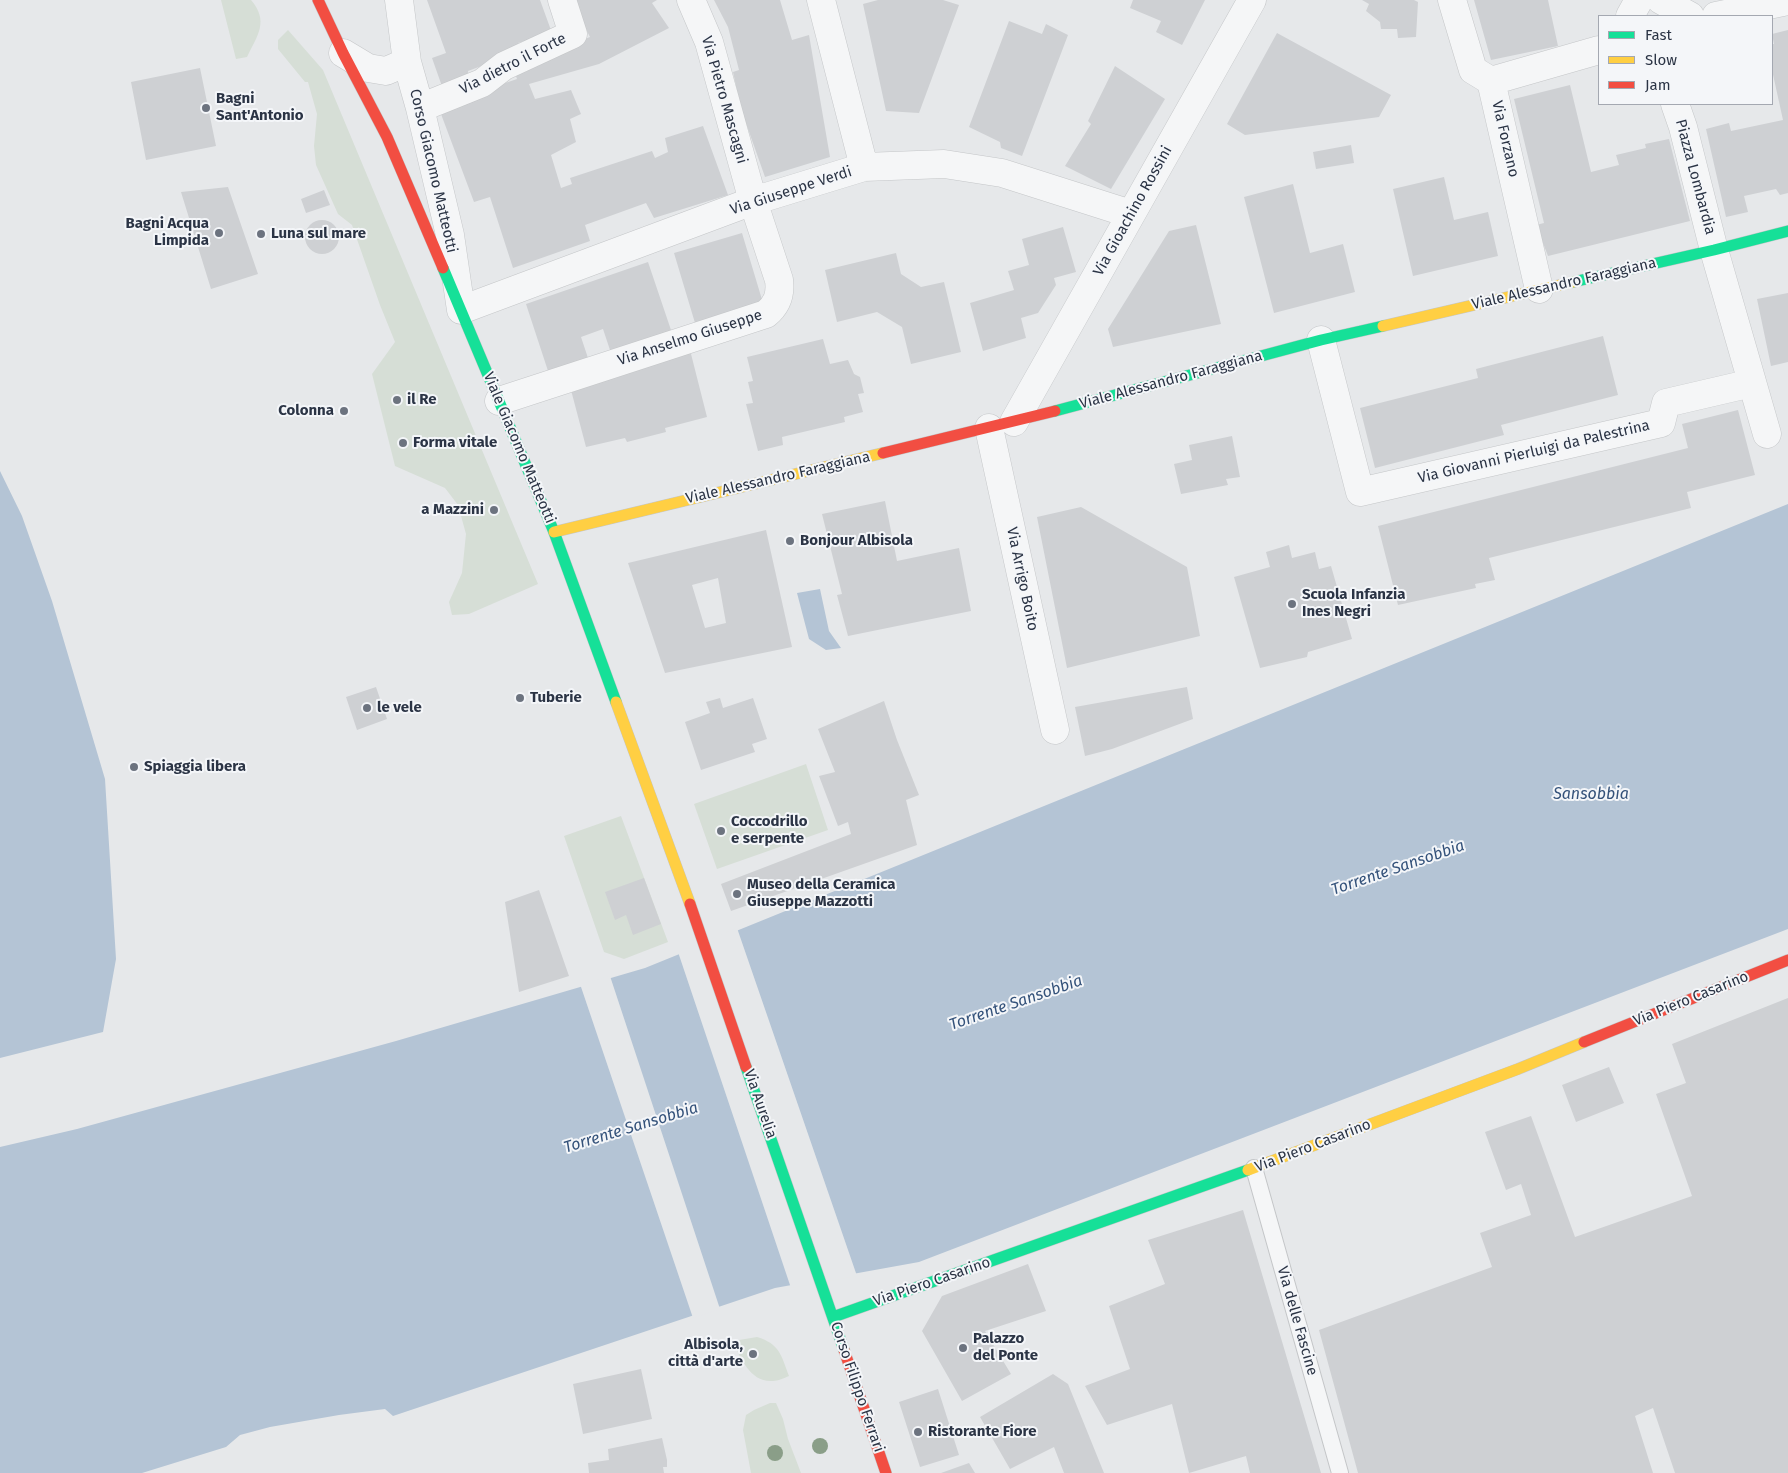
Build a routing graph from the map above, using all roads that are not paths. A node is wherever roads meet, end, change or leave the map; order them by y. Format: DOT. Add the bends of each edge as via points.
graph roads {
  1 [pos="318,0"];
  2 [pos="399,0"];
  3 [pos="562,0"];
  4 [pos="691,0"];
  5 [pos="821,0"];
  6 [pos="1252,0"];
  7 [pos="1452,0"];
  8 [pos="1639,0"];
  9 [pos="1661,0"];
  10 [pos="1788,1"];
  11 [pos="1631,15"];
  12 [pos="1688,15"];
  13 [pos="1721,15"];
  14 [pos="1598,50"];
  15 [pos="342,53"];
  16 [pos="407,62"];
  17 [pos="1491,81"];
  18 [pos="1675,105"];
  19 [pos="420,108"];
  20 [pos="864,167"];
  21 [pos="753,201"];
  22 [pos="1131,214"];
  23 [pos="1788,231"];
  24 [pos="1714,250"];
  25 [pos="1540,289"];
  26 [pos="460,310"];
  27 [pos="1321,340"];
  28 [pos="1752,383"];
  29 [pos="499,401"];
  30 [pos="1001,425"];
  31 [pos="1767,434"];
  32 [pos="554,532"];
  33 [pos="1055,730"];
  34 [pos="692,908"];
  35 [pos="1788,960"];
  36 [pos="1254,1168"];
  37 [pos="828,1300"];
  38 [pos="833,1317"];
  39 [pos="886,1473"];
  40 [pos="1340,1473"];
  1 -- 15 [label="street, Viale Giacomo Matteotti"];
  2 -- 16 [label="street, Corso Giacomo Matteotti"];
  3 -- 19 [label="street, Via dietro il Forte" via="573,34 504,66 482,83"];
  4 -- 21 [label="street, Via Pietro Mascagni" via="709,42"];
  5 -- 20 [label="street"];
  6 -- 22 [label="street, Via Gioachino Rossini"];
  7 -- 17 [label="street, Via Forzano" via="1472,70"];
  8 -- 11 [label="street"];
  9 -- 12 [label="street"];
  10 -- 13 [label="street"];
  14 -- 17 [label="street"];
  15 -- 16 [label="street" via="368,68 386,71"];
  15 -- 26 [label="street, Viale Giacomo Matteotti" via="387,137"];
  16 -- 19 [label="street, Corso Giacomo Matteotti"];
  17 -- 25 [label="street, Via Forzano"];
  18 -- 24 [label="street, Piazza Lombardia"];
  19 -- 26 [label="street, Corso Giacomo Matteotti" via="450,235"];
  20 -- 21 [label="street, Via Giuseppe Verdi"];
  20 -- 22 [label="street, Via Giuseppe Verdi" via="944,164 1002,173"];
  21 -- 26 [label="street, Via Giuseppe Verdi"];
  21 -- 29 [label="street, Via Anselmo Giuseppe" via="779,280 778,299 766,314"];
  22 -- 30 [label="street, Via Gioachino Rossini"];
  23 -- 24 [label="street, Viale Alessandro Faraggiana"];
  24 -- 25 [label="street, Viale Alessandro Faraggiana"];
  24 -- 28 [label="street"];
  25 -- 27 [label="street, Viale Alessandro Faraggiana"];
  26 -- 29 [label="street, Viale Giacomo Matteotti"];
  27 -- 28 [label="street, Via Giovanni Pierluigi da Palestrina" via="1360,492 1661,423 1666,403"];
  27 -- 30 [label="street, Viale Alessandro Faraggiana"];
  28 -- 31 [label="street"];
  29 -- 32 [label="street, Viale Giacomo Matteotti"];
  30 -- 32 [label="street, Viale Alessandro Faraggiana"];
  30 -- 33 [label="street, Via Arrigo Boito"];
  32 -- 34 [label="street, Viale Giacomo Matteotti"];
  34 -- 37 [label="street, Via Aurelia"];
  35 -- 36 [label="street, Via Piero Casarino" via="1518,1068"];
  36 -- 38 [label="street, Via Piero Casarino"];
  36 -- 40 [label="lane, Via delle Fascine"];
  37 -- 38 [label="street, Corso Filippo Ferrari"];
  38 -- 39 [label="street, Corso Filippo Ferrari"];
}
